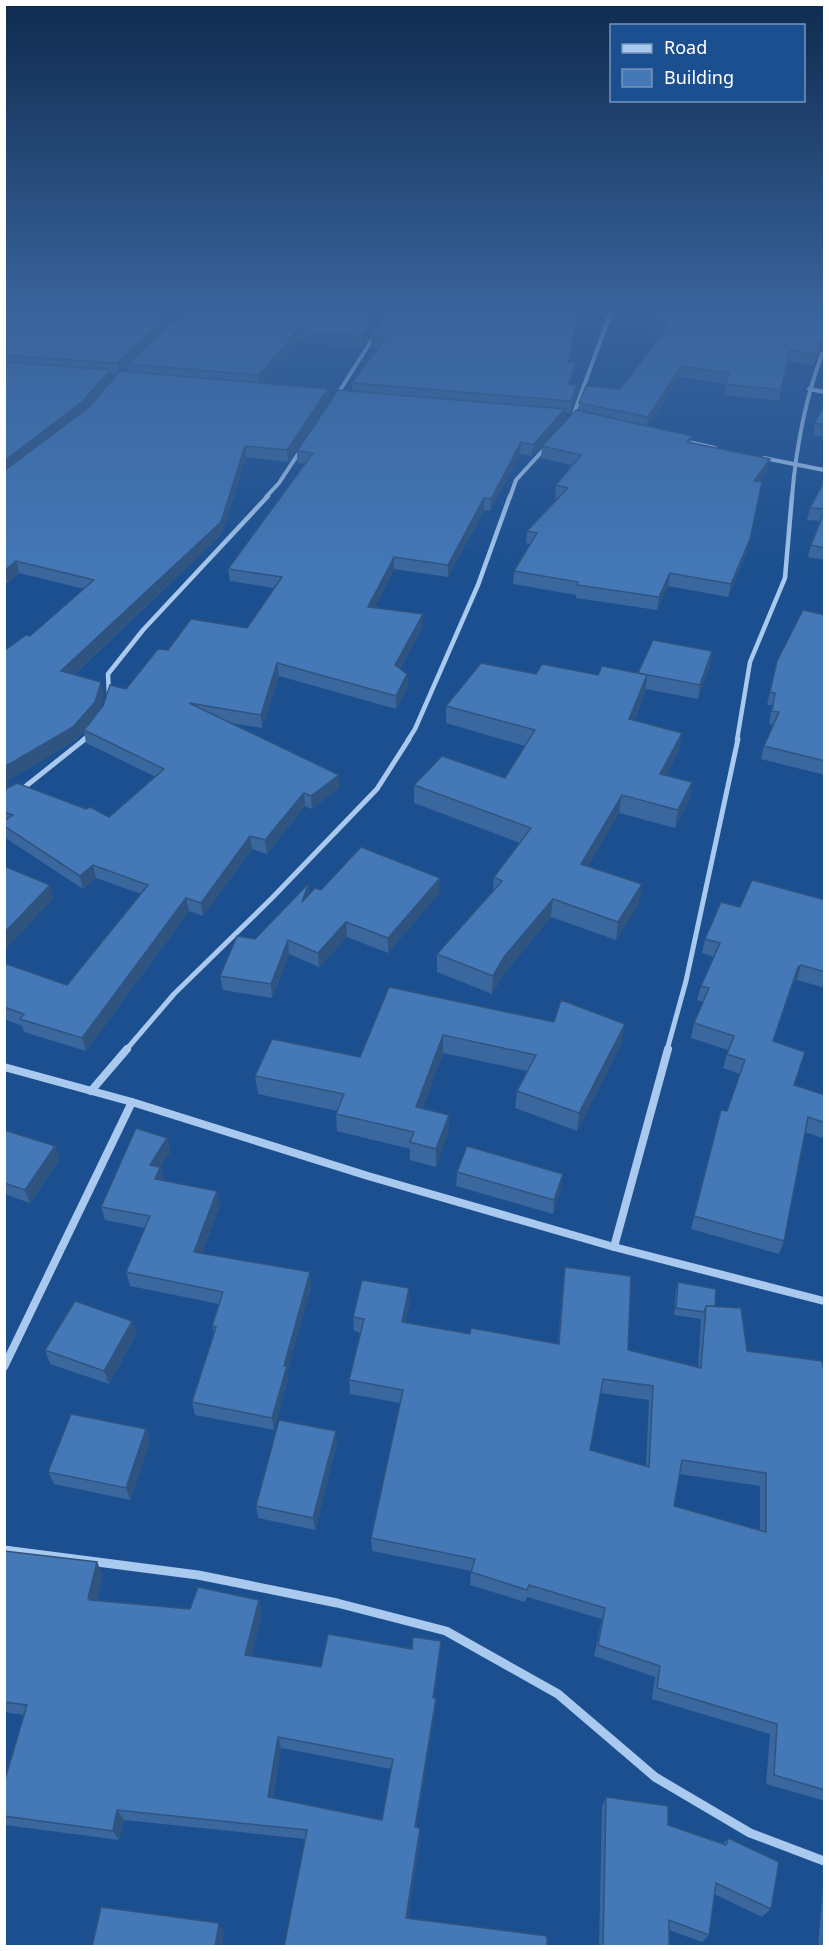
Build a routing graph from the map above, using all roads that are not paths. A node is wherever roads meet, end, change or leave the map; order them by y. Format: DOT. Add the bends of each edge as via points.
graph roads {
  1 [pos="337,397"];
  2 [pos="580,397"];
  3 [pos="808,397"];
  4 [pos="348,398"];
  5 [pos="573,417"];
  6 [pos="584,419"];
  7 [pos="566,425"];
  8 [pos="678,440"];
  9 [pos="552,441"];
  10 [pos="304,445"];
  11 [pos="725,450"];
  12 [pos="760,458"];
  13 [pos="795,465"];
  14 [pos="825,470"];
  15 [pos="110,700"];
  16 [pos="96,725"];
  17 [pos="13,796"];
  18 [pos="4,1067"];
  19 [pos="91,1091"];
  20 [pos="132,1102"];
  21 [pos="614,1247"];
  22 [pos="825,1301"];
  23 [pos="4,1367"];
  24 [pos="4,1550"];
  25 [pos="825,1861"];
  1 -- 4 [label="street"];
  2 -- 5 [label="street"];
  3 -- 13 [label="street"];
  5 -- 6 [label="street"];
  5 -- 7 [label="street"];
  8 -- 11 [label="street"];
  9 -- 19 [label="street" via="516,480 478,585 416,729 377,789 174,994"];
  10 -- 15 [label="street" via="279,483 143,630 108,674"];
  12 -- 13 [label="street"];
  13 -- 14 [label="street"];
  13 -- 21 [label="street" via="785,578 750,662 686,981"];
  16 -- 17 [label="street"];
  18 -- 19 [label="street"];
  19 -- 20 [label="street"];
  20 -- 21 [label="street"];
  20 -- 23 [label="street"];
  21 -- 22 [label="street"];
  24 -- 25 [label="street" via="198,1575 337,1603 446,1631 558,1694 655,1777 750,1833"];
}
